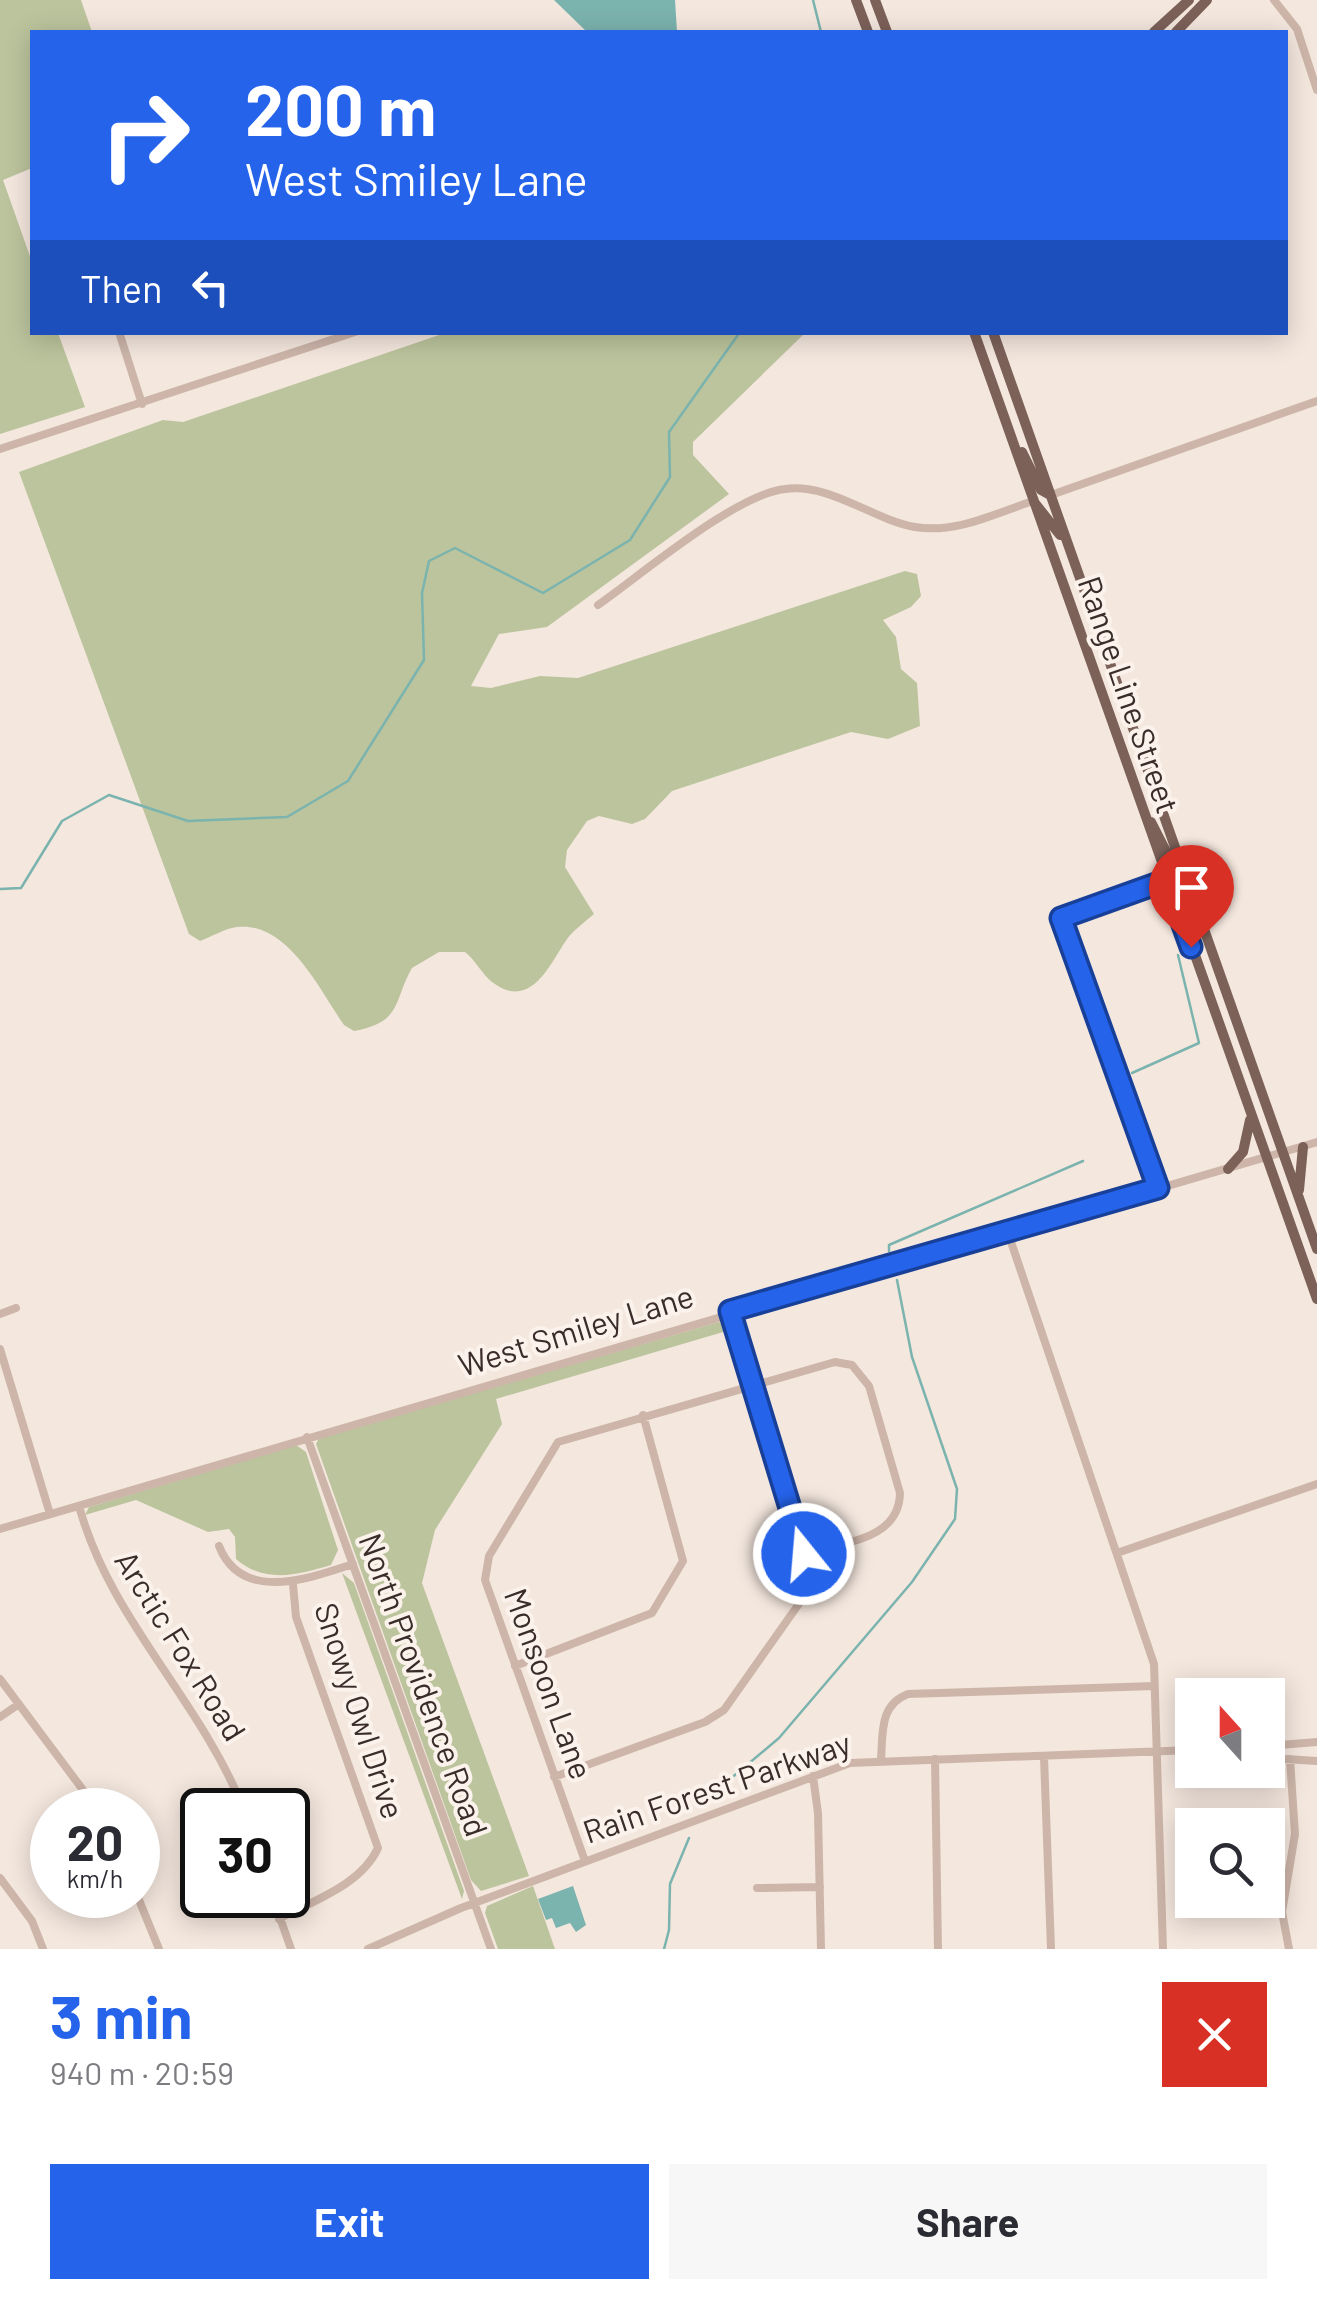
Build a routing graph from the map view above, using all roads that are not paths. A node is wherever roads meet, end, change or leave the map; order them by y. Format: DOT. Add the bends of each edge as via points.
graph roads {
  1 [pos="856,0"];
  2 [pos="876,0"];
  3 [pos="1188,0"];
  4 [pos="1207,0"];
  5 [pos="1274,0"];
  6 [pos="867,30"];
  7 [pos="886,30"];
  8 [pos="1156,30"];
  9 [pos="1178,30"];
  10 [pos="1317,90"];
  11 [pos="120,335"];
  12 [pos="346,335"];
  13 [pos="975,335"];
  14 [pos="994,335"];
  15 [pos="1317,402"];
  16 [pos="142,404"];
  17 [pos="1006,426"];
  18 [pos="0,449"];
  19 [pos="1051,496"];
  20 [pos="1033,501"];
  21 [pos="1070,548"];
  22 [pos="598,605"];
  23 [pos="1142,809"];
  24 [pos="1214,861"];
  25 [pos="1184,871"];
  26 [pos="1167,880"];
  27 [pos="1206,934"];
  28 [pos="1251,1114"];
  29 [pos="1317,1142"];
  30 [pos="1303,1146"];
  31 [pos="1283,1153"];
  32 [pos="1266,1158"];
  33 [pos="1228,1168"];
  34 [pos="1158,1188"];
  35 [pos="1298,1196"];
  36 [pos="1007,1230"];
  37 [pos="1317,1249"];
  38 [pos="1317,1299"];
  39 [pos="16,1308"];
  40 [pos="730,1311"];
  41 [pos="0,1314"];
  42 [pos="0,1349"];
  43 [pos="11,1381"];
  44 [pos="0,1384"];
  45 [pos="752,1384"];
  46 [pos="643,1416"];
  47 [pos="307,1437"];
  48 [pos="1317,1484"];
  49 [pos="79,1506"];
  50 [pos="50,1514"];
  51 [pos="0,1528"];
  52 [pos="220,1546"];
  53 [pos="1117,1553"];
  54 [pos="804,1554"];
  55 [pos="352,1564"];
  56 [pos="294,1584"];
  57 [pos="515,1666"];
  58 [pos="0,1679"];
  59 [pos="1154,1686"];
  60 [pos="19,1704"];
  61 [pos="0,1716"];
  62 [pos="1317,1742"];
  63 [pos="1285,1745"];
  64 [pos="1158,1754"];
  65 [pos="1175,1754"];
  66 [pos="1044,1757"];
  67 [pos="934,1759"];
  68 [pos="1285,1759"];
  69 [pos="1290,1759"];
  70 [pos="882,1760"];
  71 [pos="1317,1761"];
  72 [pos="812,1776"];
  73 [pos="554,1777"];
  74 [pos="82,1788"];
  75 [pos="233,1788"];
  76 [pos="585,1861"];
  77 [pos="0,1878"];
  78 [pos="820,1887"];
  79 [pos="758,1888"];
  80 [pos="475,1902"];
  81 [pos="146,1918"];
  82 [pos="279,1919"];
  83 [pos="43,1949"];
  84 [pos="159,1949"];
  85 [pos="291,1949"];
  86 [pos="368,1949"];
  87 [pos="492,1949"];
  88 [pos="821,1949"];
  89 [pos="938,1949"];
  90 [pos="1051,1949"];
  91 [pos="1163,1949"];
  92 [pos="1288,1949"];
  1 -- 6 [label="main road"];
  2 -- 7 [label="main road"];
  3 -- 8 [label="main road"];
  4 -- 9 [label="main road"];
  5 -- 10 [label="street" via="1296,30"];
  11 -- 16 [label="street"];
  12 -- 16 [label="street"];
  13 -- 17 [label="main road, Range Line Street"];
  14 -- 19 [label="main road, Range Line Street"];
  15 -- 19 [label="street"];
  16 -- 18 [label="street"];
  17 -- 19 [label="main road" via="1041,490"];
  17 -- 20 [label="main road, Range Line Street"];
  19 -- 21 [label="main road, Range Line Street"];
  20 -- 21 [label="main road"];
  20 -- 22 [label="street" via="945,528 915,527 803,488 781,489 729,513"];
  20 -- 23 [label="main road, Range Line Street"];
  21 -- 25 [label="main road, Range Line Street"];
  23 -- 25 [label="main road" via="1171,862"];
  23 -- 26 [label="main road, Range Line Street"];
  24 -- 25 [label="street"];
  25 -- 27 [label="main road, Range Line Street"];
  26 -- 27 [label="main road"];
  26 -- 28 [label="main road, Range Line Street"];
  26 -- 34 [label="street" via="1061,918"];
  27 -- 31 [label="main road, Range Line Street"];
  28 -- 32 [label="main road, Range Line Street"];
  28 -- 33 [label="main road" via="1243,1152"];
  29 -- 30 [label="street, West Smiley Lane"];
  30 -- 31 [label="street, West Smiley Lane"];
  30 -- 35 [label="main road"];
  31 -- 32 [label="street, West Smiley Lane"];
  31 -- 35 [label="main road, Range Line Street"];
  32 -- 33 [label="street, West Smiley Lane"];
  32 -- 38 [label="main road, Range Line Street"];
  33 -- 34 [label="street, West Smiley Lane"];
  34 -- 36 [label="street, West Smiley Lane"];
  35 -- 37 [label="main road, Range Line Street"];
  36 -- 40 [label="street, West Smiley Lane"];
  36 -- 53 [label="street"];
  39 -- 41 [label="street"];
  40 -- 45 [label="street"];
  40 -- 47 [label="street, West Smiley Lane"];
  42 -- 43 [label="street"];
  43 -- 44 [label="street"];
  43 -- 50 [label="street"];
  45 -- 46 [label="street, Monsoon Lane"];
  45 -- 54 [label="street"];
  45 -- 54 [label="street, Monsoon Lane" via="835,1362 852,1365 868,1386 900,1509 882,1531"];
  46 -- 57 [label="street, Monsoon Lane" via="558,1442 489,1556 484,1580"];
  46 -- 57 [label="street" via="682,1561 676,1578 652,1613"];
  47 -- 49 [label="street, West Smiley Lane"];
  47 -- 55 [label="street, North Providence Road"];
  48 -- 53 [label="street"];
  49 -- 50 [label="street, West Smiley Lane"];
  49 -- 75 [label="street, Arctic Fox Road" via="100,1572 199,1717"];
  50 -- 51 [label="street, West Smiley Lane"];
  52 -- 56 [label="street" via="225,1560 250,1577"];
  53 -- 59 [label="street" via="1154,1664"];
  54 -- 73 [label="street" via="803,1598 724,1710"];
  55 -- 56 [label="street"];
  55 -- 80 [label="street, North Providence Road"];
  56 -- 82 [label="street, Snowy Owl Drive" via="296,1617 378,1848 370,1866 352,1880"];
  57 -- 73 [label="street, Monsoon Lane"];
  58 -- 60 [label="street"];
  59 -- 64 [label="street"];
  59 -- 70 [label="street" via="908,1694 886,1711"];
  60 -- 61 [label="street"];
  60 -- 74 [label="street"];
  62 -- 63 [label="street"];
  64 -- 65 [label="street, Rain Forest Parkway"];
  64 -- 66 [label="street, Rain Forest Parkway"];
  64 -- 91 [label="street"];
  66 -- 67 [label="street, Rain Forest Parkway"];
  66 -- 90 [label="street"];
  67 -- 70 [label="street, Rain Forest Parkway"];
  67 -- 89 [label="street"];
  68 -- 69 [label="street"];
  69 -- 71 [label="street"];
  69 -- 92 [label="street" via="1296,1834 1282,1912"];
  70 -- 72 [label="street, Rain Forest Parkway"];
  72 -- 76 [label="street, Rain Forest Parkway"];
  72 -- 78 [label="street"];
  73 -- 76 [label="street, Monsoon Lane"];
  76 -- 80 [label="street, Rain Forest Parkway"];
  77 -- 83 [label="street"];
  78 -- 79 [label="street"];
  78 -- 88 [label="street"];
  80 -- 86 [label="street, Rain Forest Parkway"];
  80 -- 87 [label="street, North Providence Road"];
  81 -- 84 [label="street"];
  82 -- 85 [label="street"];
}
